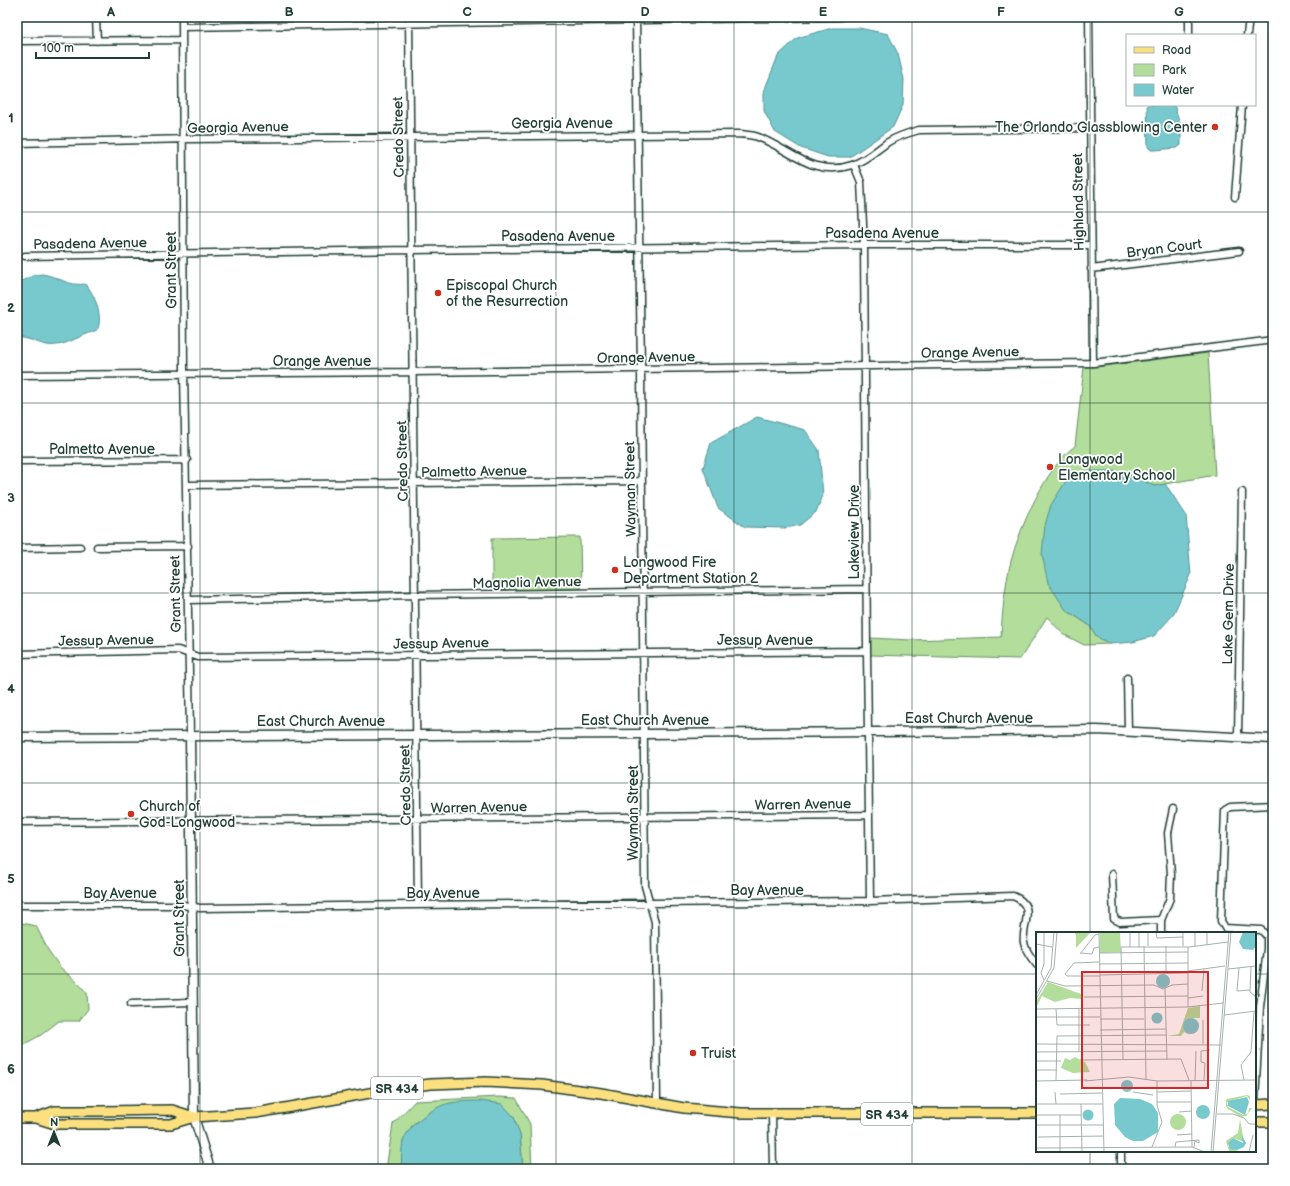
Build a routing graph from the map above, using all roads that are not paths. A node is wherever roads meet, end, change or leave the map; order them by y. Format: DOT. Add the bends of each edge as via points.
graph roads {
  1 [pos="96,17"];
  2 [pos="182,17"];
  3 [pos="841,17"];
  4 [pos="1088,17"];
  5 [pos="1189,17"];
  6 [pos="1249,17"];
  7 [pos="636,18"];
  8 [pos="409,20"];
  9 [pos="182,27"];
  10 [pos="1189,34"];
  11 [pos="1247,34"];
  12 [pos="182,40"];
  13 [pos="17,41"];
  14 [pos="96,41"];
  15 [pos="1242,106"];
  16 [pos="1089,128"];
  17 [pos="637,135"];
  18 [pos="410,137"];
  19 [pos="182,139"];
  20 [pos="17,142"];
  21 [pos="854,165"];
  22 [pos="1234,197"];
  23 [pos="864,245"];
  24 [pos="1091,245"];
  25 [pos="638,248"];
  26 [pos="411,250"];
  27 [pos="1239,251"];
  28 [pos="184,253"];
  29 [pos="25,256"];
  30 [pos="1091,269"];
  31 [pos="1273,340"];
  32 [pos="1093,363"];
  33 [pos="865,366"];
  34 [pos="641,369"];
  35 [pos="412,372"];
  36 [pos="184,374"];
  37 [pos="17,375"];
  38 [pos="187,460"];
  39 [pos="17,461"];
  40 [pos="642,481"];
  41 [pos="414,484"];
  42 [pos="187,485"];
  43 [pos="1242,492"];
  44 [pos="188,546"];
  45 [pos="80,547"];
  46 [pos="97,547"];
  47 [pos="17,548"];
  48 [pos="866,589"];
  49 [pos="643,593"];
  50 [pos="415,595"];
  51 [pos="188,600"];
  52 [pos="866,651"];
  53 [pos="643,653"];
  54 [pos="17,654"];
  55 [pos="189,654"];
  56 [pos="415,655"];
  57 [pos="1127,678"];
  58 [pos="868,731"];
  59 [pos="1128,731"];
  60 [pos="416,734"];
  61 [pos="645,734"];
  62 [pos="190,735"];
  63 [pos="17,736"];
  64 [pos="1238,737"];
  65 [pos="1273,739"];
  66 [pos="1273,805"];
  67 [pos="1173,808"];
  68 [pos="868,815"];
  69 [pos="645,817"];
  70 [pos="418,820"];
  71 [pos="191,821"];
  72 [pos="17,822"];
  73 [pos="1112,874"];
  74 [pos="870,901"];
  75 [pos="651,903"];
  76 [pos="17,905"];
  77 [pos="418,905"];
  78 [pos="192,906"];
  79 [pos="1161,920"];
  80 [pos="1161,932"];
  81 [pos="1036,964"];
  82 [pos="192,1002"];
  83 [pos="131,1004"];
  84 [pos="1256,1082"];
  85 [pos="656,1103"];
  86 [pos="1273,1104"];
  87 [pos="1256,1105"];
  88 [pos="772,1114"];
  89 [pos="1036,1114"];
  90 [pos="194,1117"];
  91 [pos="17,1118"];
  92 [pos="36,1118"];
  93 [pos="1256,1122"];
  94 [pos="1273,1122"];
  95 [pos="1121,1152"];
  96 [pos="210,1169"];
  97 [pos="773,1169"];
  98 [pos="1121,1169"];
  1 -- 14 [label="street"];
  2 -- 9 [label="street, Grant Street"];
  3 -- 7 [label="street"];
  4 -- 16 [label="street, Highland Street"];
  5 -- 10 [label="street"];
  6 -- 11 [label="street"];
  7 -- 8 [label="street"];
  7 -- 17 [label="street, Wayman Street"];
  8 -- 9 [label="street"];
  8 -- 18 [label="street, Credo Street"];
  9 -- 12 [label="street, Grant Street"];
  12 -- 14 [label="street"];
  12 -- 19 [label="street, Grant Street"];
  13 -- 14 [label="street"];
  15 -- 22 [label="street"];
  16 -- 21 [label="street, Georgia Avenue" via="920,130 889,141"];
  16 -- 24 [label="street, Highland Street"];
  17 -- 18 [label="street, Georgia Avenue"];
  17 -- 21 [label="street, Georgia Avenue" via="740,134 758,137 819,167 840,169"];
  17 -- 25 [label="street, Wayman Street"];
  18 -- 19 [label="street, Georgia Avenue"];
  18 -- 26 [label="street, Credo Street"];
  19 -- 20 [label="street, Georgia Avenue"];
  19 -- 28 [label="street, Grant Street"];
  21 -- 23 [label="street, Lakeview Drive" via="861,182"];
  23 -- 24 [label="street, Pasadena Avenue"];
  23 -- 25 [label="street, Pasadena Avenue"];
  23 -- 33 [label="street, Lakeview Drive"];
  24 -- 30 [label="street, Highland Street"];
  25 -- 26 [label="street, Pasadena Avenue"];
  25 -- 34 [label="street, Wayman Street"];
  26 -- 28 [label="street, Pasadena Avenue"];
  26 -- 35 [label="street, Credo Street"];
  27 -- 30 [label="street, Bryan Court"];
  28 -- 29 [label="street, Pasadena Avenue"];
  28 -- 36 [label="street, Grant Street"];
  30 -- 32 [label="street, Highland Street"];
  31 -- 32 [label="street, Orange Avenue"];
  32 -- 33 [label="street, Orange Avenue"];
  33 -- 34 [label="street, Orange Avenue"];
  33 -- 48 [label="street, Lakeview Drive"];
  34 -- 35 [label="street, Orange Avenue"];
  34 -- 40 [label="street, Wayman Street"];
  35 -- 36 [label="street, Orange Avenue"];
  35 -- 41 [label="street, Credo Street"];
  36 -- 37 [label="street, Orange Avenue"];
  36 -- 38 [label="street, Grant Street"];
  38 -- 39 [label="street, Palmetto Avenue"];
  38 -- 42 [label="street, Grant Street"];
  40 -- 41 [label="street, Palmetto Avenue"];
  40 -- 49 [label="street, Wayman Street"];
  41 -- 42 [label="street, Palmetto Avenue"];
  41 -- 50 [label="street, Credo Street"];
  42 -- 44 [label="street, Grant Street"];
  43 -- 64 [label="street, Lake Gem Drive"];
  44 -- 46 [label="street"];
  44 -- 51 [label="street, Grant Street"];
  45 -- 47 [label="street"];
  48 -- 49 [label="street, Magnolia Avenue"];
  48 -- 52 [label="street, Lakeview Drive"];
  49 -- 50 [label="street, Magnolia Avenue"];
  49 -- 53 [label="street, Wayman Street"];
  50 -- 51 [label="street, Magnolia Avenue"];
  50 -- 56 [label="street, Credo Street"];
  51 -- 55 [label="street, Grant Street"];
  52 -- 53 [label="street, Jessup Avenue"];
  52 -- 58 [label="street, Lakeview Drive"];
  53 -- 56 [label="street, Jessup Avenue"];
  53 -- 61 [label="street, Wayman Street"];
  54 -- 55 [label="street, Jessup Avenue" via="178,650"];
  55 -- 56 [label="street, Jessup Avenue" via="198,657"];
  55 -- 62 [label="street, Grant Street"];
  56 -- 60 [label="street, Credo Street"];
  57 -- 59 [label="street"];
  58 -- 59 [label="street, East Church Avenue"];
  58 -- 61 [label="street, East Church Avenue"];
  58 -- 68 [label="street, Lakeview Drive"];
  59 -- 64 [label="street, East Church Avenue"];
  60 -- 61 [label="street, East Church Avenue"];
  60 -- 62 [label="street, East Church Avenue"];
  60 -- 70 [label="street, Credo Street"];
  61 -- 69 [label="street, Wayman Street"];
  62 -- 63 [label="street, East Church Avenue"];
  62 -- 71 [label="street, Grant Street"];
  64 -- 65 [label="street, East Church Avenue"];
  66 -- 84 [label="street" via="1230,807 1225,810 1221,921 1225,928 1261,930 1266,936"];
  67 -- 79 [label="street" via="1168,832 1170,898"];
  68 -- 69 [label="street, Warren Avenue"];
  68 -- 74 [label="street, Lakeview Drive"];
  69 -- 70 [label="street, Warren Avenue"];
  69 -- 75 [label="street, Wayman Street" via="645,886"];
  70 -- 71 [label="street, Warren Avenue"];
  70 -- 77 [label="street, Credo Street"];
  71 -- 72 [label="street, Warren Avenue"];
  71 -- 78 [label="street, Grant Street"];
  73 -- 79 [label="street" via="1114,919 1120,922"];
  74 -- 75 [label="street, Bay Avenue"];
  74 -- 81 [label="street, Bay Avenue" via="1013,896 1021,899 1026,906 1024,943 1028,954"];
  75 -- 77 [label="street, Bay Avenue"];
  75 -- 85 [label="street, Wayman Street" via="655,922"];
  76 -- 78 [label="street, Bay Avenue"];
  77 -- 78 [label="street, Bay Avenue" via="200,908"];
  78 -- 82 [label="street, Grant Street"];
  79 -- 80 [label="street"];
  82 -- 83 [label="street"];
  82 -- 90 [label="street, Grant Street"];
  85 -- 88 [label="main road, SR 434" via="713,1111"];
  85 -- 90 [label="main road, SR 434" via="542,1085 458,1082 392,1088 255,1113"];
  86 -- 87 [label="main road"];
  88 -- 89 [label="main road, SR 434"];
  88 -- 97 [label="street"];
  90 -- 92 [label="main road, SR 434" via="171,1124 55,1124"];
  90 -- 92 [label="main road, SR 434" via="172,1110 156,1110 55,1111"];
  90 -- 96 [label="street, Grant Street"];
  91 -- 92 [label="main road, SR 434"];
  93 -- 94 [label="main road"];
  95 -- 98 [label="street"];
}
